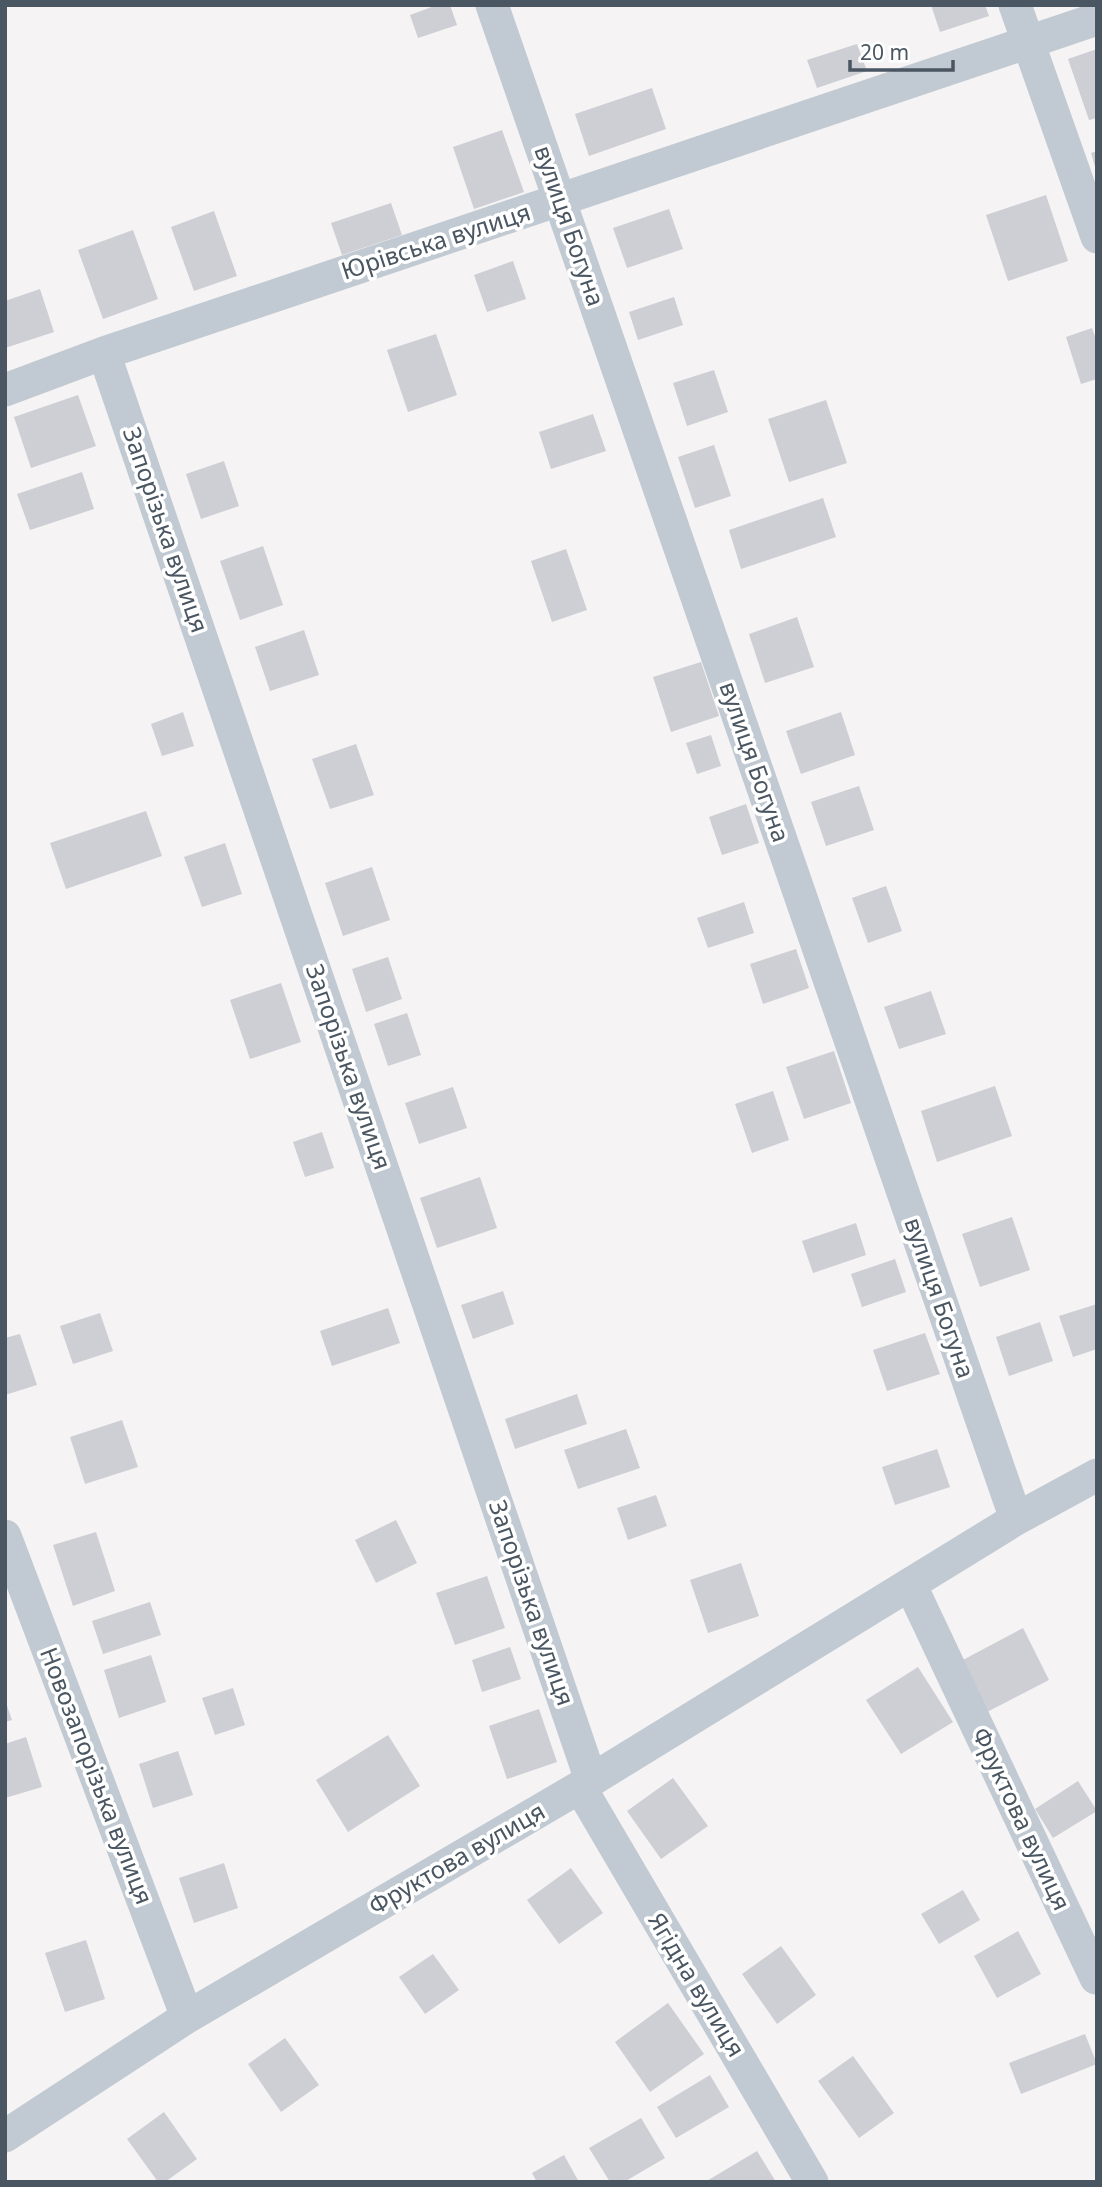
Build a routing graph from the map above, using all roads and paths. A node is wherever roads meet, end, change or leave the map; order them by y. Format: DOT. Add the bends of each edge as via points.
graph roads {
  1 [pos="492,5"];
  2 [pos="1015,5"];
  3 [pos="1097,19"];
  4 [pos="1027,41"];
  5 [pos="560,200"];
  6 [pos="1097,237"];
  7 [pos="104,353"];
  8 [pos="5,390"];
  9 [pos="1097,1475"];
  10 [pos="1016,1519"];
  11 [pos="5,1536"];
  12 [pos="910,1584"];
  13 [pos="585,1784"];
  14 [pos="1096,1978"];
  15 [pos="187,2017"];
  16 [pos="5,2136"];
  17 [pos="812,2182"];
  1 -- 5 [label="street, вулиця Богуна"];
  2 -- 4 [label="street"];
  3 -- 4 [label="street, Юрівська вулиця"];
  4 -- 5 [label="street, Юрівська вулиця"];
  4 -- 6 [label="street"];
  5 -- 7 [label="street, Юрівська вулиця"];
  5 -- 10 [label="street, вулиця Богуна"];
  7 -- 8 [label="street, Юрівська вулиця"];
  7 -- 13 [label="street, Запорізька вулиця"];
  9 -- 10 [label="street, Фруктова вулиця"];
  10 -- 12 [label="street, Фруктова вулиця"];
  11 -- 15 [label="street, Новозапорізька вулиця"];
  12 -- 13 [label="street, Фруктова вулиця"];
  12 -- 14 [label="street, Фруктова вулиця"];
  13 -- 15 [label="street, Фруктова вулиця"];
  13 -- 17 [label="street, Ягідна вулиця"];
  15 -- 16 [label="street, Фруктова вулиця"];
}
